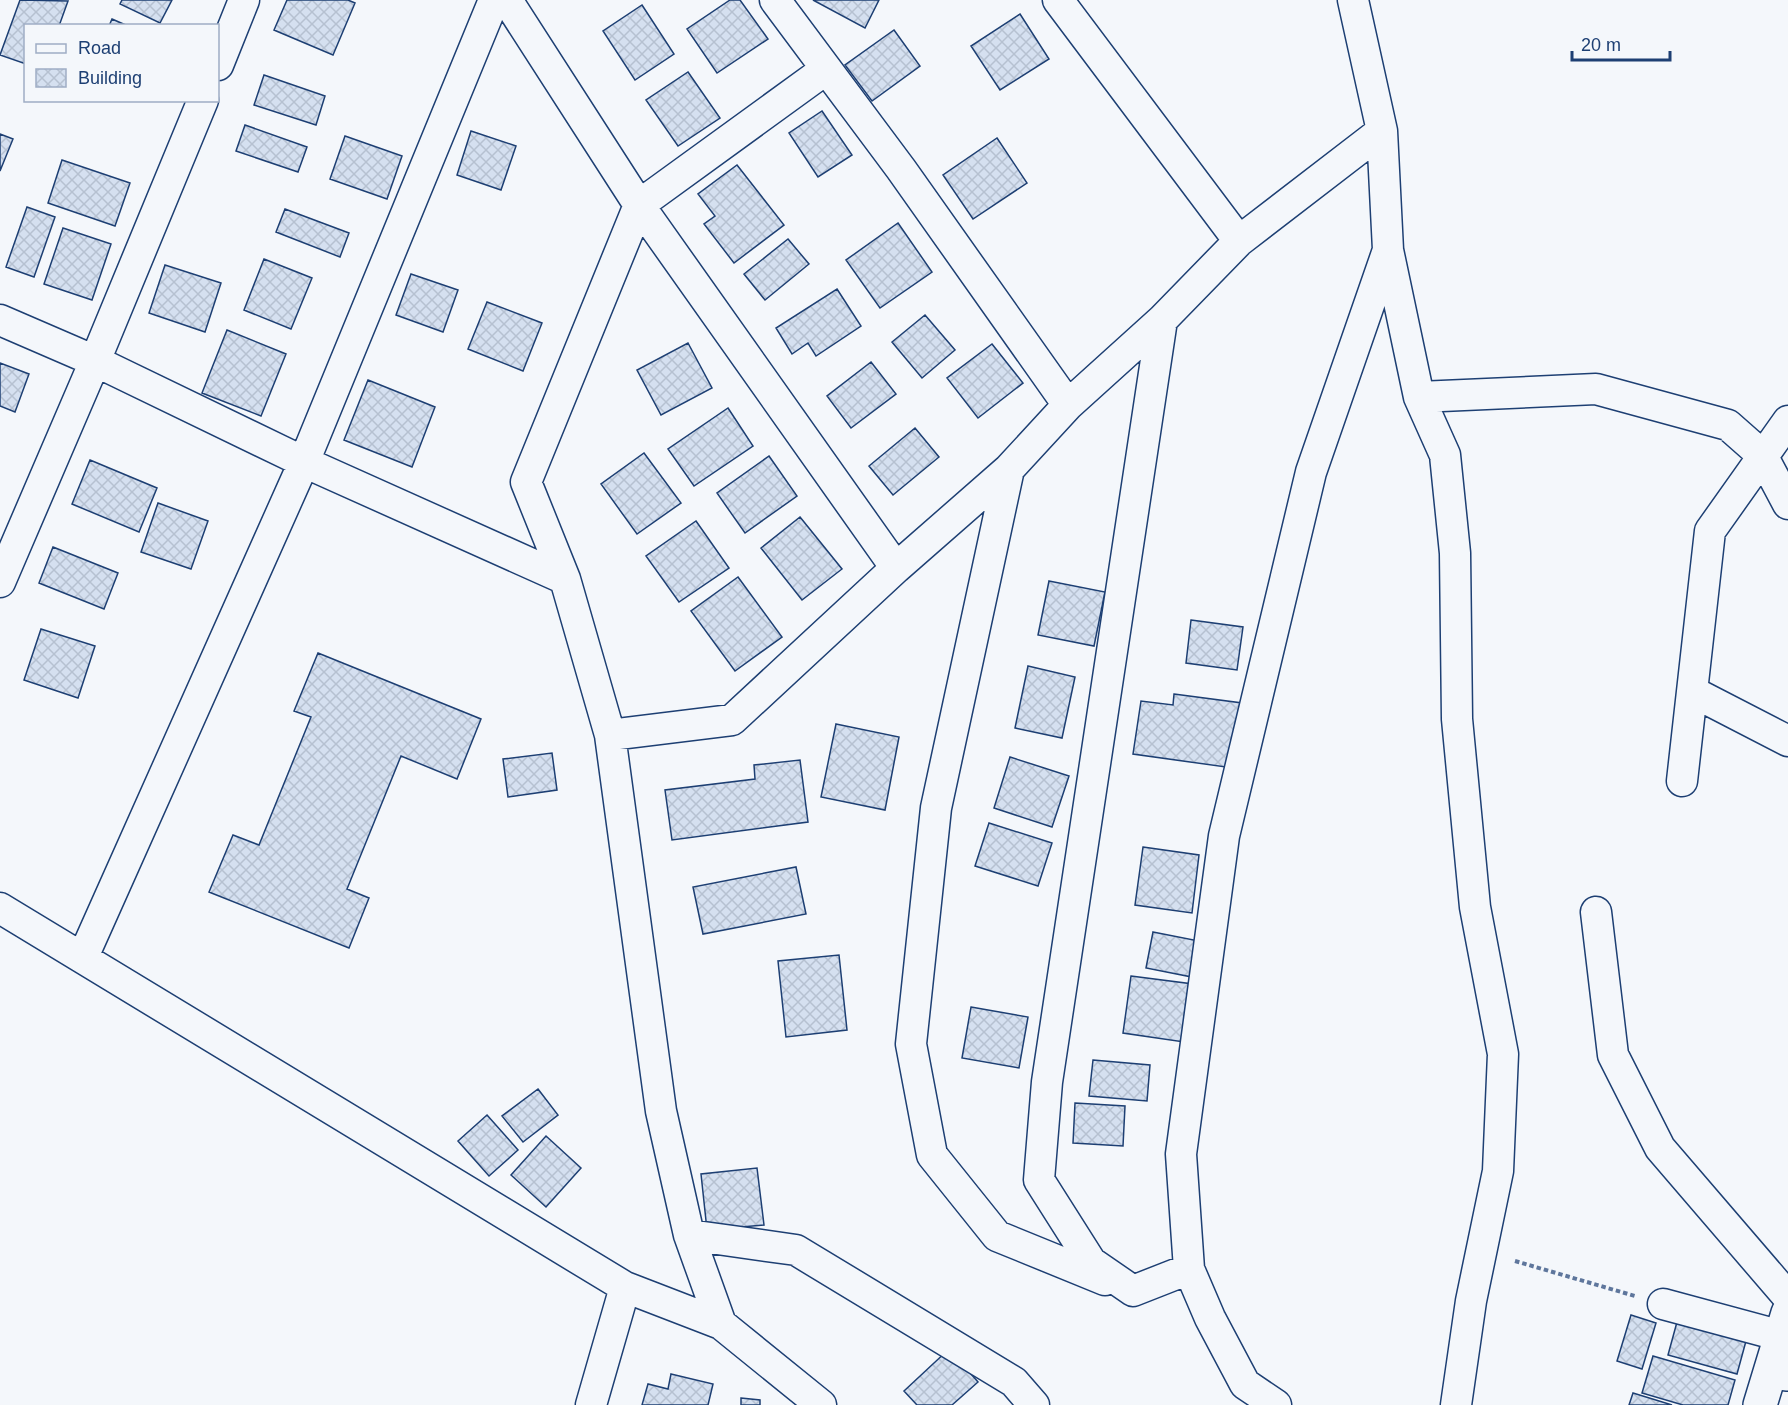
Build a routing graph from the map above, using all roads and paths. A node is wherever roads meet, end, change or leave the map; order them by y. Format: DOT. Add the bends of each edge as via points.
graph roads {
  1 [pos="244,0"];
  2 [pos="494,0"];
  3 [pos="507,0"];
  4 [pos="775,0"];
  5 [pos="1058,0"];
  6 [pos="1353,0"];
  7 [pos="219,62"];
  8 [pos="825,70"];
  9 [pos="202,102"];
  10 [pos="1382,131"];
  11 [pos="639,205"];
  12 [pos="1239,241"];
  13 [pos="1388,250"];
  14 [pos="0,320"];
  15 [pos="1162,320"];
  16 [pos="95,361"];
  17 [pos="1419,397"];
  18 [pos="1068,405"];
  19 [pos="1788,421"];
  20 [pos="1762,455"];
  21 [pos="304,462"];
  22 [pos="1009,469"];
  23 [pos="1788,504"];
  24 [pos="896,568"];
  25 [pos="565,579"];
  26 [pos="0,582"];
  27 [pos="1693,692"];
  28 [pos="610,735"];
  29 [pos="1788,741"];
  30 [pos="1682,781"];
  31 [pos="0,908"];
  32 [pos="1596,912"];
  33 [pos="83,957"];
  34 [pos="689,1235"];
  35 [pos="1515,1261"];
  36 [pos="1189,1269"];
  37 [pos="625,1287"];
  38 [pos="1133,1291"];
  39 [pos="1788,1297"];
  40 [pos="1663,1304"];
  41 [pos="721,1324"];
  42 [pos="1785,1324"];
  43 [pos="1780,1373"];
  44 [pos="591,1405"];
  45 [pos="821,1405"];
  46 [pos="1034,1405"];
  47 [pos="1276,1405"];
  48 [pos="1456,1405"];
  49 [pos="1760,1405"];
  1 -- 7 [label="street"];
  2 -- 21 [label="street"];
  3 -- 11 [label="street"];
  4 -- 8 [label="street"];
  5 -- 12 [label="street"];
  6 -- 10 [label="street"];
  8 -- 11 [label="street"];
  8 -- 18 [label="street" via="901,169"];
  9 -- 16 [label="street"];
  10 -- 12 [label="street"];
  10 -- 13 [label="street"];
  11 -- 24 [label="street"];
  11 -- 25 [label="street" via="525,482"];
  12 -- 15 [label="street"];
  13 -- 17 [label="street"];
  13 -- 36 [label="street" via="1311,472 1224,836 1181,1154"];
  14 -- 16 [label="street"];
  15 -- 18 [label="street"];
  15 -- 38 [label="street" via="1048,1070 1039,1180 1091,1262"];
  16 -- 21 [label="street"];
  16 -- 26 [label="street"];
  17 -- 20 [label="street" via="1596,389 1728,425"];
  17 -- 48 [label="street" via="1445,455 1455,553 1457,719 1476,907 1503,1054 1498,1171 1471,1301"];
  18 -- 22 [label="street"];
  19 -- 20 [label="street"];
  20 -- 23 [label="street"];
  20 -- 27 [label="street" via="1710,531"];
  21 -- 25 [label="street"];
  21 -- 33 [label="street"];
  22 -- 24 [label="street"];
  22 -- 38 [label="street" via="936,808 911,1044 932,1155 997,1236"];
  24 -- 28 [label="street" via="732,720"];
  25 -- 28 [label="street"];
  27 -- 29 [label="street"];
  27 -- 30 [label="street"];
  28 -- 34 [label="street" via="661,1111"];
  31 -- 33 [label="street"];
  32 -- 39 [label="street" via="1613,1055 1660,1148"];
  33 -- 37 [label="street"];
  34 -- 41 [label="street"];
  34 -- 46 [label="street" via="796,1250 1014,1382"];
  35 -- 40 [label="path"];
  36 -- 38 [label="street"];
  36 -- 47 [label="street" via="1245,1384"];
  37 -- 41 [label="street"];
  37 -- 44 [label="street"];
  40 -- 42 [label="street"];
  41 -- 45 [label="street"];
  42 -- 43 [label="street"];
  43 -- 49 [label="street"];
}
